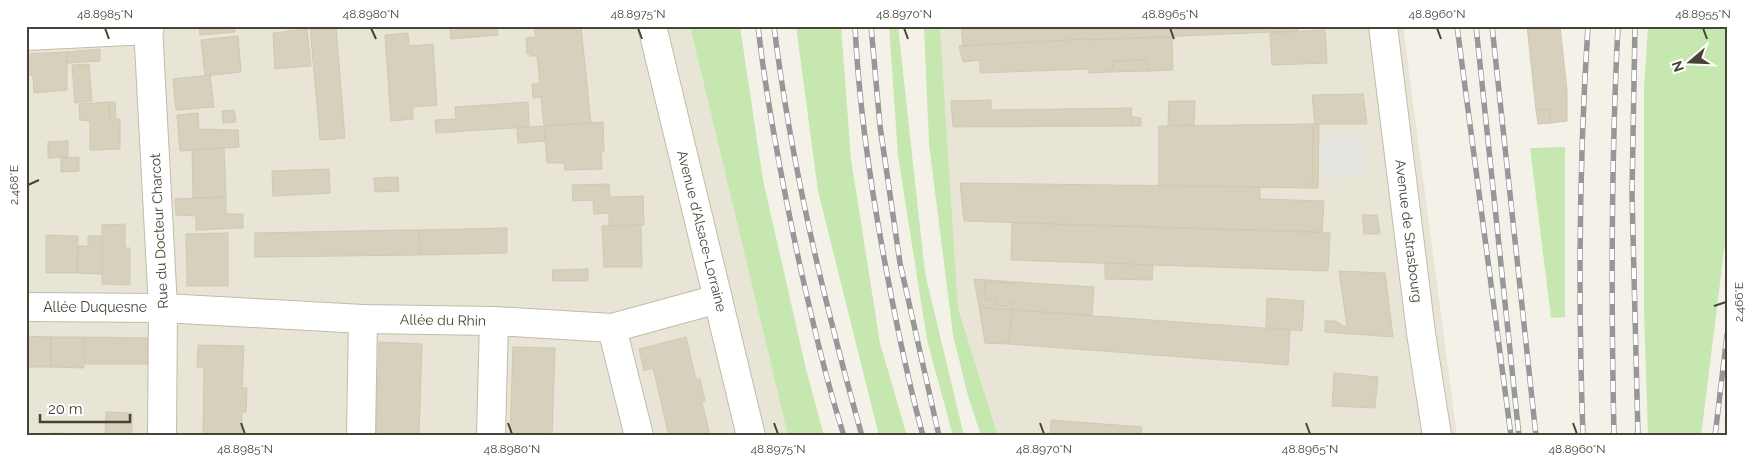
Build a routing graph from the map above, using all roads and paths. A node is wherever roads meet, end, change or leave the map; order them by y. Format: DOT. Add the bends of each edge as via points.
graph roads {
  1 [pos="652,26"];
  2 [pos="1383,26"];
  3 [pos="148,28"];
  4 [pos="26,36"];
  5 [pos="718,298"];
  6 [pos="26,307"];
  7 [pos="163,308"];
  8 [pos="363,319"];
  9 [pos="494,321"];
  10 [pos="612,328"];
  11 [pos="162,436"];
  12 [pos="361,436"];
  13 [pos="491,436"];
  14 [pos="639,436"];
  15 [pos="751,436"];
  16 [pos="1437,436"];
  1 -- 5 [label="street, Avenue d'Alsace-Lorraine"];
  2 -- 16 [label="street, Avenue de Strasbourg"];
  3 -- 4 [label="street"];
  3 -- 7 [label="street, Rue du Docteur Charcot"];
  5 -- 10 [label="street, Allée du Rhin"];
  5 -- 15 [label="street, Avenue d'Alsace-Lorraine"];
  6 -- 7 [label="street, Allée Duquesne"];
  7 -- 8 [label="street, Allée du Rhin"];
  7 -- 11 [label="street, Rue du Docteur Charcot"];
  8 -- 9 [label="street, Allée du Rhin"];
  8 -- 12 [label="street"];
  9 -- 10 [label="street, Allée du Rhin"];
  9 -- 13 [label="street"];
  10 -- 14 [label="street"];
}
